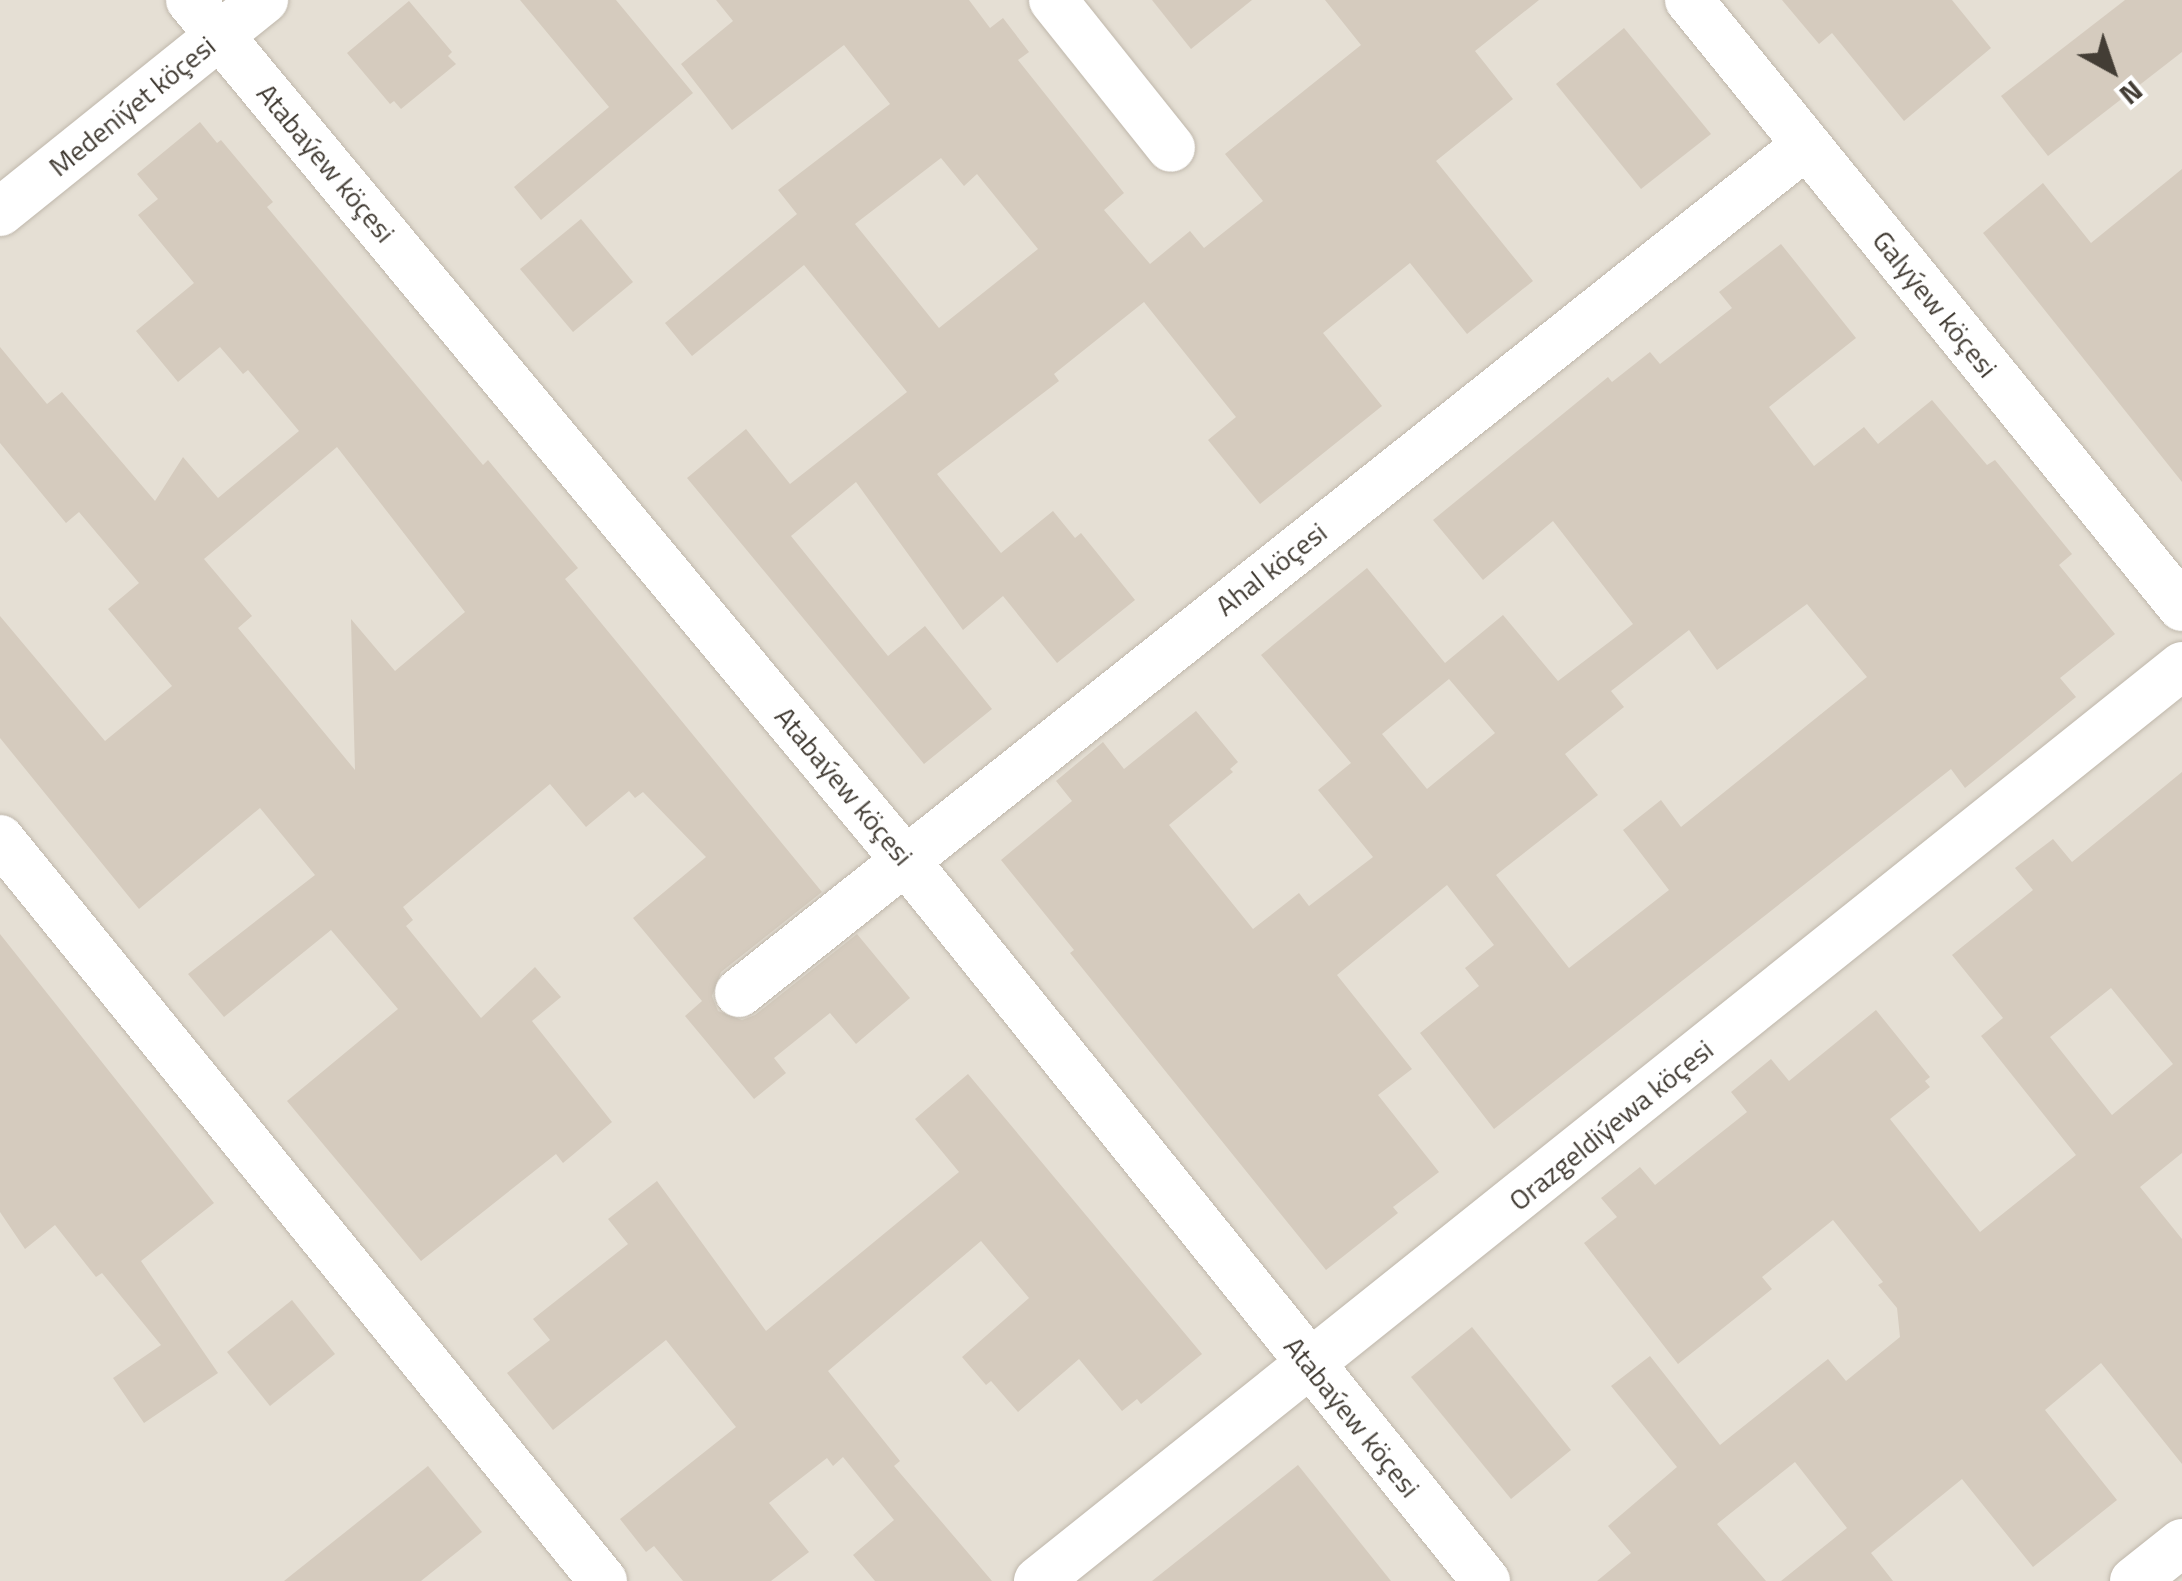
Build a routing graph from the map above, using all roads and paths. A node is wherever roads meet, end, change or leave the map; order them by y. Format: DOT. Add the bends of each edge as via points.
graph roads {
  1 [pos="264,0"];
  2 [pos="1053,0"];
  3 [pos="1689,0"];
  4 [pos="205,18"];
  5 [pos="1805,146"];
  6 [pos="1170,148"];
  7 [pos="0,212"];
  8 [pos="2182,608"];
  9 [pos="2182,666"];
  10 [pos="0,839"];
  11 [pos="905,860"];
  12 [pos="738,993"];
  13 [pos="1311,1366"];
  14 [pos="2182,1542"];
  15 [pos="603,1581"];
  16 [pos="1038,1581"];
  17 [pos="1486,1581"];
  18 [pos="2134,1581"];
  1 -- 4 [label="street, Medeniýet köçesi"];
  2 -- 6 [label="street"];
  3 -- 5 [label="street, Galyýew köçesi"];
  4 -- 7 [label="street, Medeniýet köçesi"];
  4 -- 11 [label="street, Atabaýew köçesi"];
  5 -- 8 [label="street, Galyýew köçesi"];
  5 -- 11 [label="street, Ahal köçesi"];
  9 -- 13 [label="street, Orazgeldiýewa köçesi"];
  10 -- 15 [label="street"];
  11 -- 12 [label="street, Ahal köçesi"];
  11 -- 13 [label="street, Atabaýew köçesi"];
  13 -- 16 [label="street, Orazgeldiýewa köçesi"];
  13 -- 17 [label="street, Atabaýew köçesi"];
  14 -- 18 [label="street"];
}
